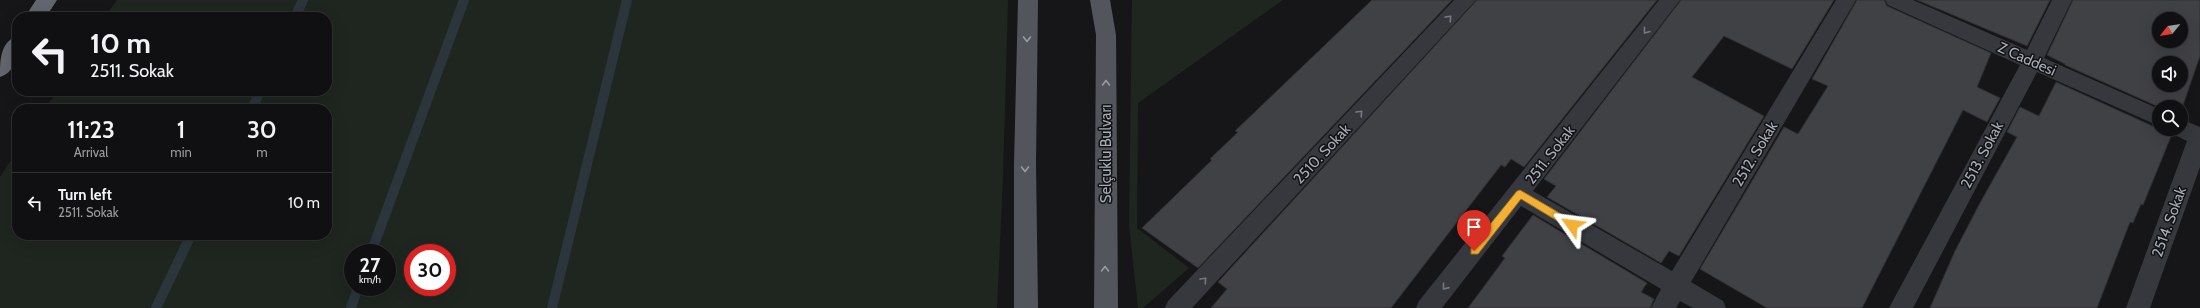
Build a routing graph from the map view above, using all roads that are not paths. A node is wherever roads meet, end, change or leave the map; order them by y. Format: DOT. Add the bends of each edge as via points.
graph roads {
  1 [pos="47,0"];
  2 [pos="1028,0"];
  3 [pos="1100,0"];
  4 [pos="1466,0"];
  5 [pos="1670,0"];
  6 [pos="1846,0"];
  7 [pos="1895,0"];
  8 [pos="2062,0"];
  9 [pos="39,12"];
  10 [pos="12,51"];
  11 [pos="2032,61"];
  12 [pos="0,69"];
  13 [pos="2152,115"];
  14 [pos="2188,131"];
  15 [pos="2200,136"];
  16 [pos="1520,194"];
  17 [pos="1677,287"];
  18 [pos="1026,308"];
  19 [pos="1106,308"];
  20 [pos="1178,308"];
  21 [pos="1428,308"];
  22 [pos="1663,308"];
  23 [pos="1714,308"];
  24 [pos="1900,308"];
  25 [pos="2138,308"];
  1 -- 9 [label="highway"];
  2 -- 18 [label="main road, one-way"];
  19 -- 3 [label="main road, Selçuklu Bulvarı, one-way" via="1106,35"];
  20 -- 4 [label="street, 2510. Sokak, one-way"];
  5 -- 16 [label="street, 2511. Sokak, one-way"];
  6 -- 17 [label="street, 2512. Sokak"];
  7 -- 11 [label="street, Z Caddesi"];
  8 -- 11 [label="street, 2513. Sokak"];
  10 -- 12 [label="highway"];
  11 -- 13 [label="street, Z Caddesi"];
  11 -- 24 [label="street, 2513. Sokak"];
  14 -- 15 [label="street"];
  15 -- 25 [label="street, 2514. Sokak"];
  16 -- 17 [label="street"];
  16 -- 21 [label="street, 2511. Sokak, one-way"];
  17 -- 22 [label="street, 2512. Sokak"];
  17 -- 23 [label="street"];
}
